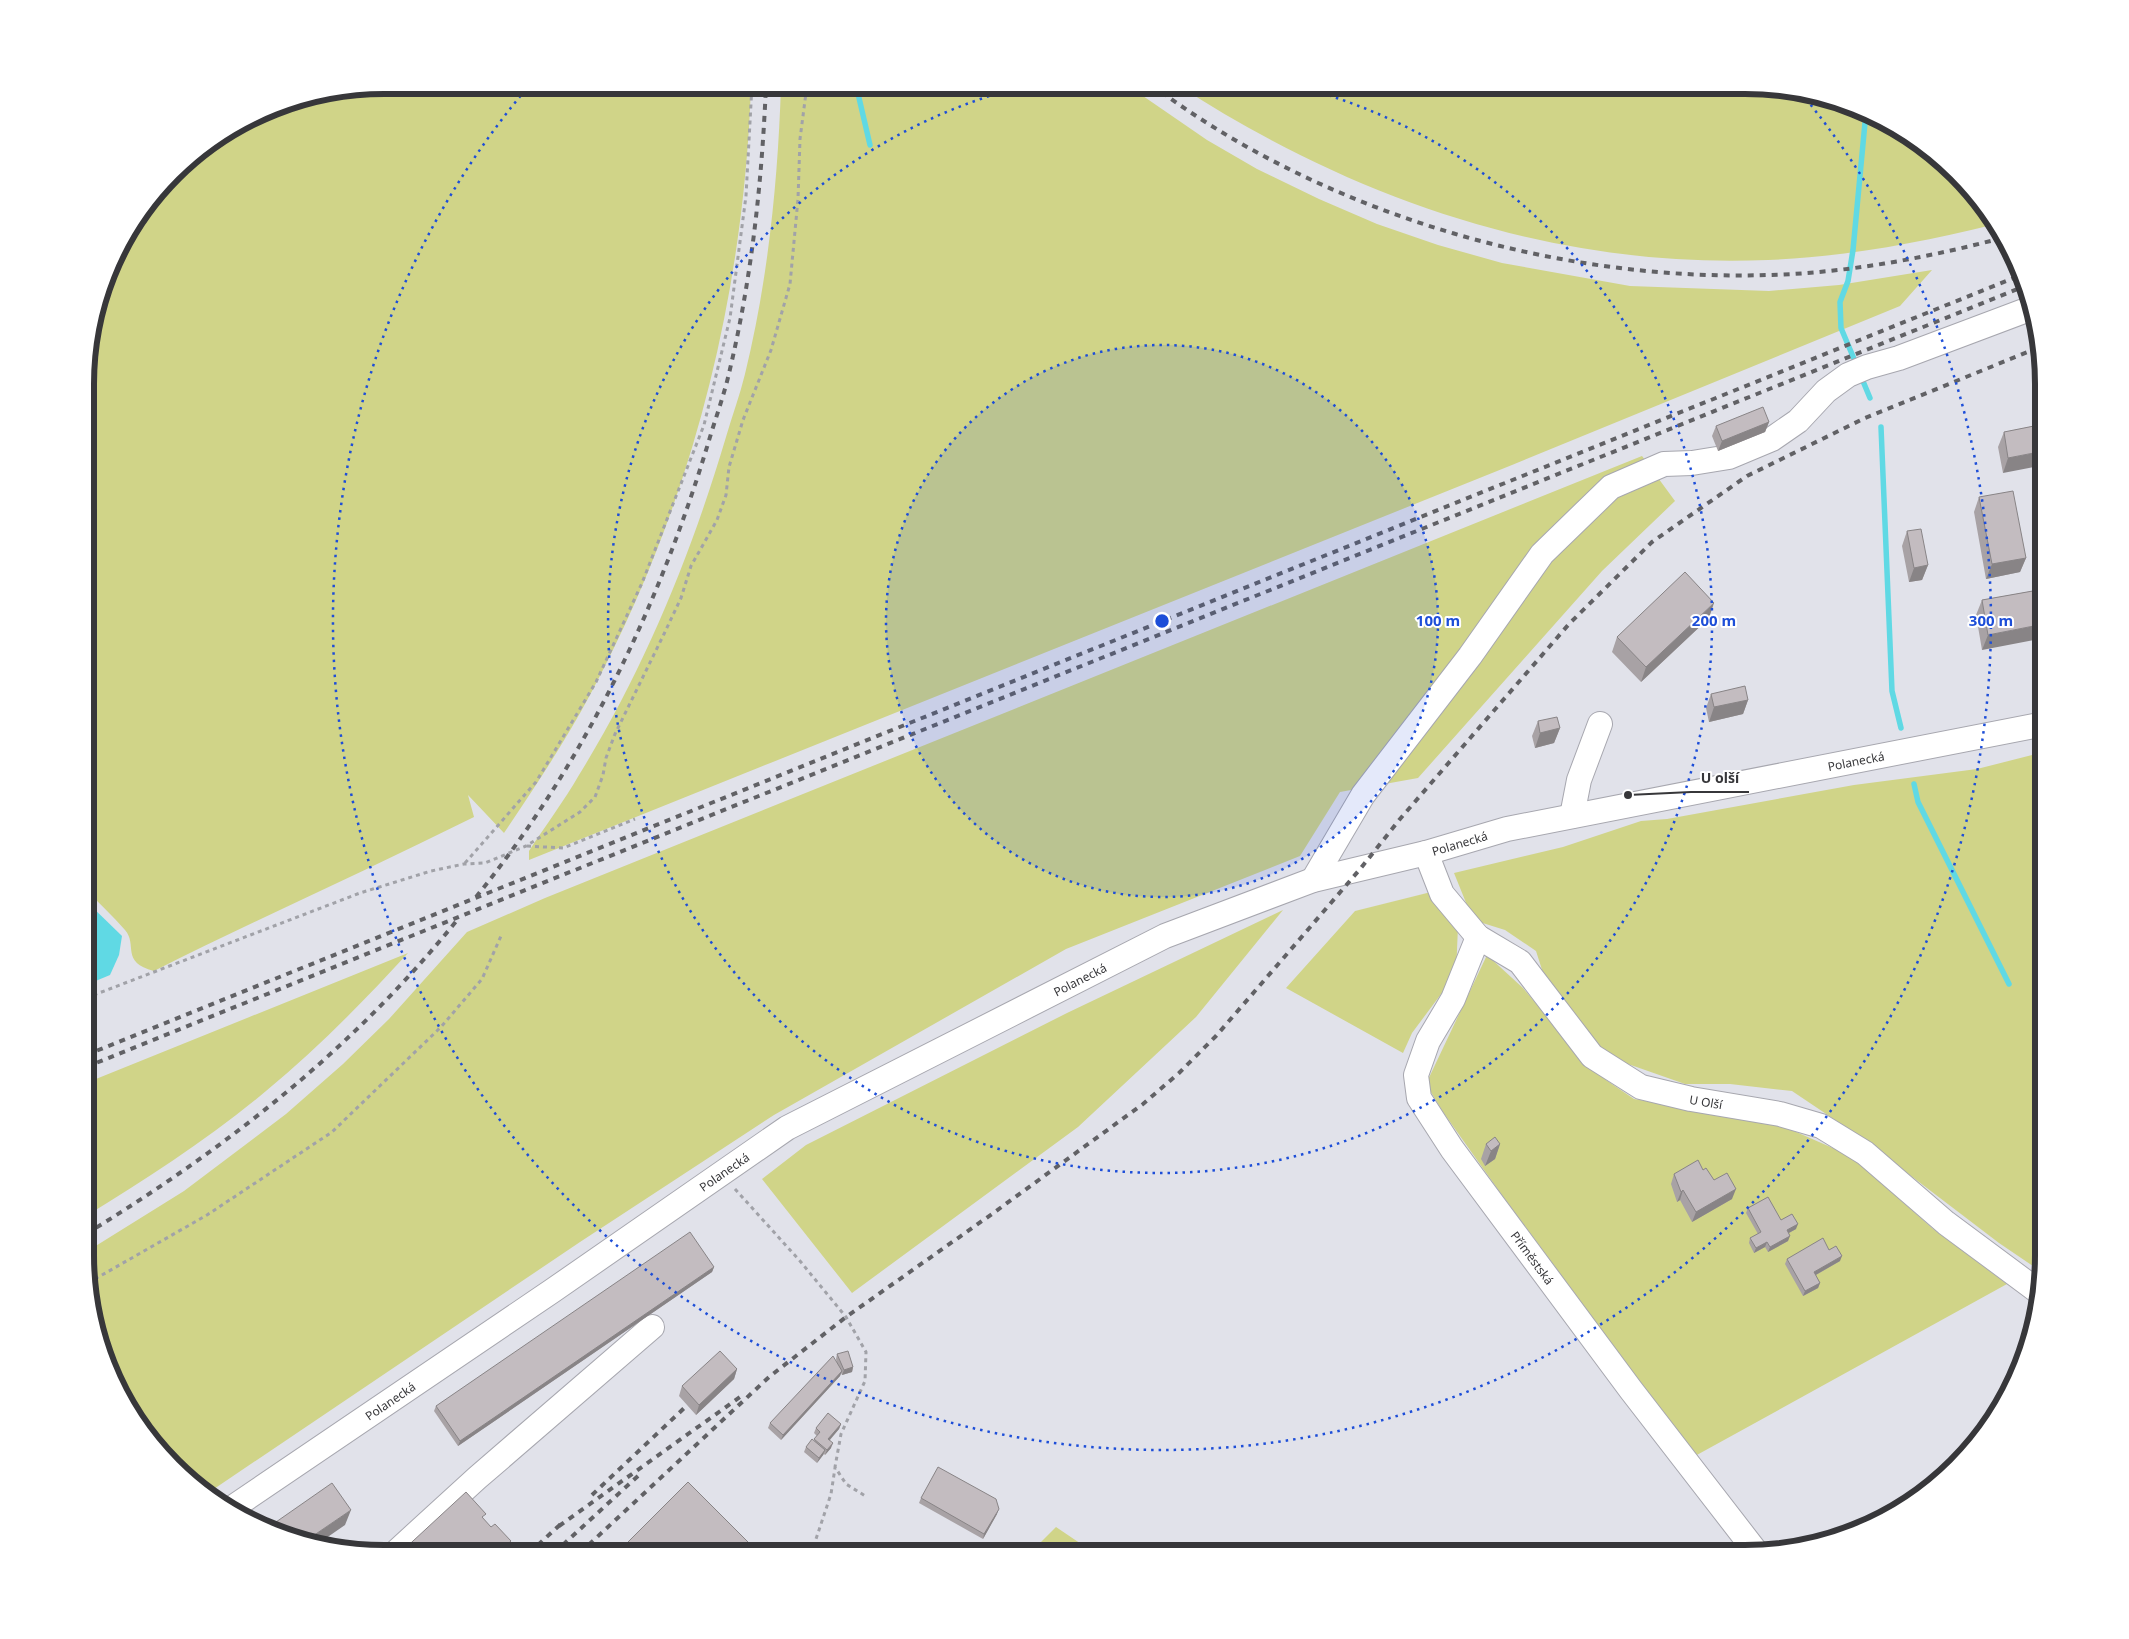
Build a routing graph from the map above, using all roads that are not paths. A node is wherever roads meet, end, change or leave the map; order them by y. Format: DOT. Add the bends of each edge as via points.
graph roads {
  1 [pos="2025,310"];
  2 [pos="1600,724"];
  3 [pos="2035,726"];
  4 [pos="1572,816"];
  5 [pos="1426,853"];
  6 [pos="1313,880"];
  7 [pos="1478,937"];
  8 [pos="2034,1288"];
  9 [pos="652,1328"];
  10 [pos="237,1505"];
  11 [pos="405,1545"];
  12 [pos="1750,1545"];
  1 -- 6 [label="street" via="1857,371 1826,391 1798,421 1772,439 1729,457 1664,464 1611,487 1542,554 1470,656 1363,795"];
  2 -- 4 [label="street" via="1579,780"];
  3 -- 4 [label="street, Polanecká"];
  4 -- 5 [label="street, Polanecká" via="1506,829"];
  5 -- 6 [label="street, Polanecká"];
  5 -- 7 [label="street, U Olší" via="1442,894"];
  6 -- 10 [label="street, Polanecká" via="1165,936 787,1128"];
  7 -- 8 [label="street, U Olší" via="1520,962 1592,1056 1641,1087 1780,1114 1821,1126 1865,1152 1946,1223"];
  7 -- 12 [label="street, Příměstská" via="1452,999 1428,1041 1416,1075 1419,1098 1475,1180"];
  9 -- 11 [label="street" via="477,1478"];
}
